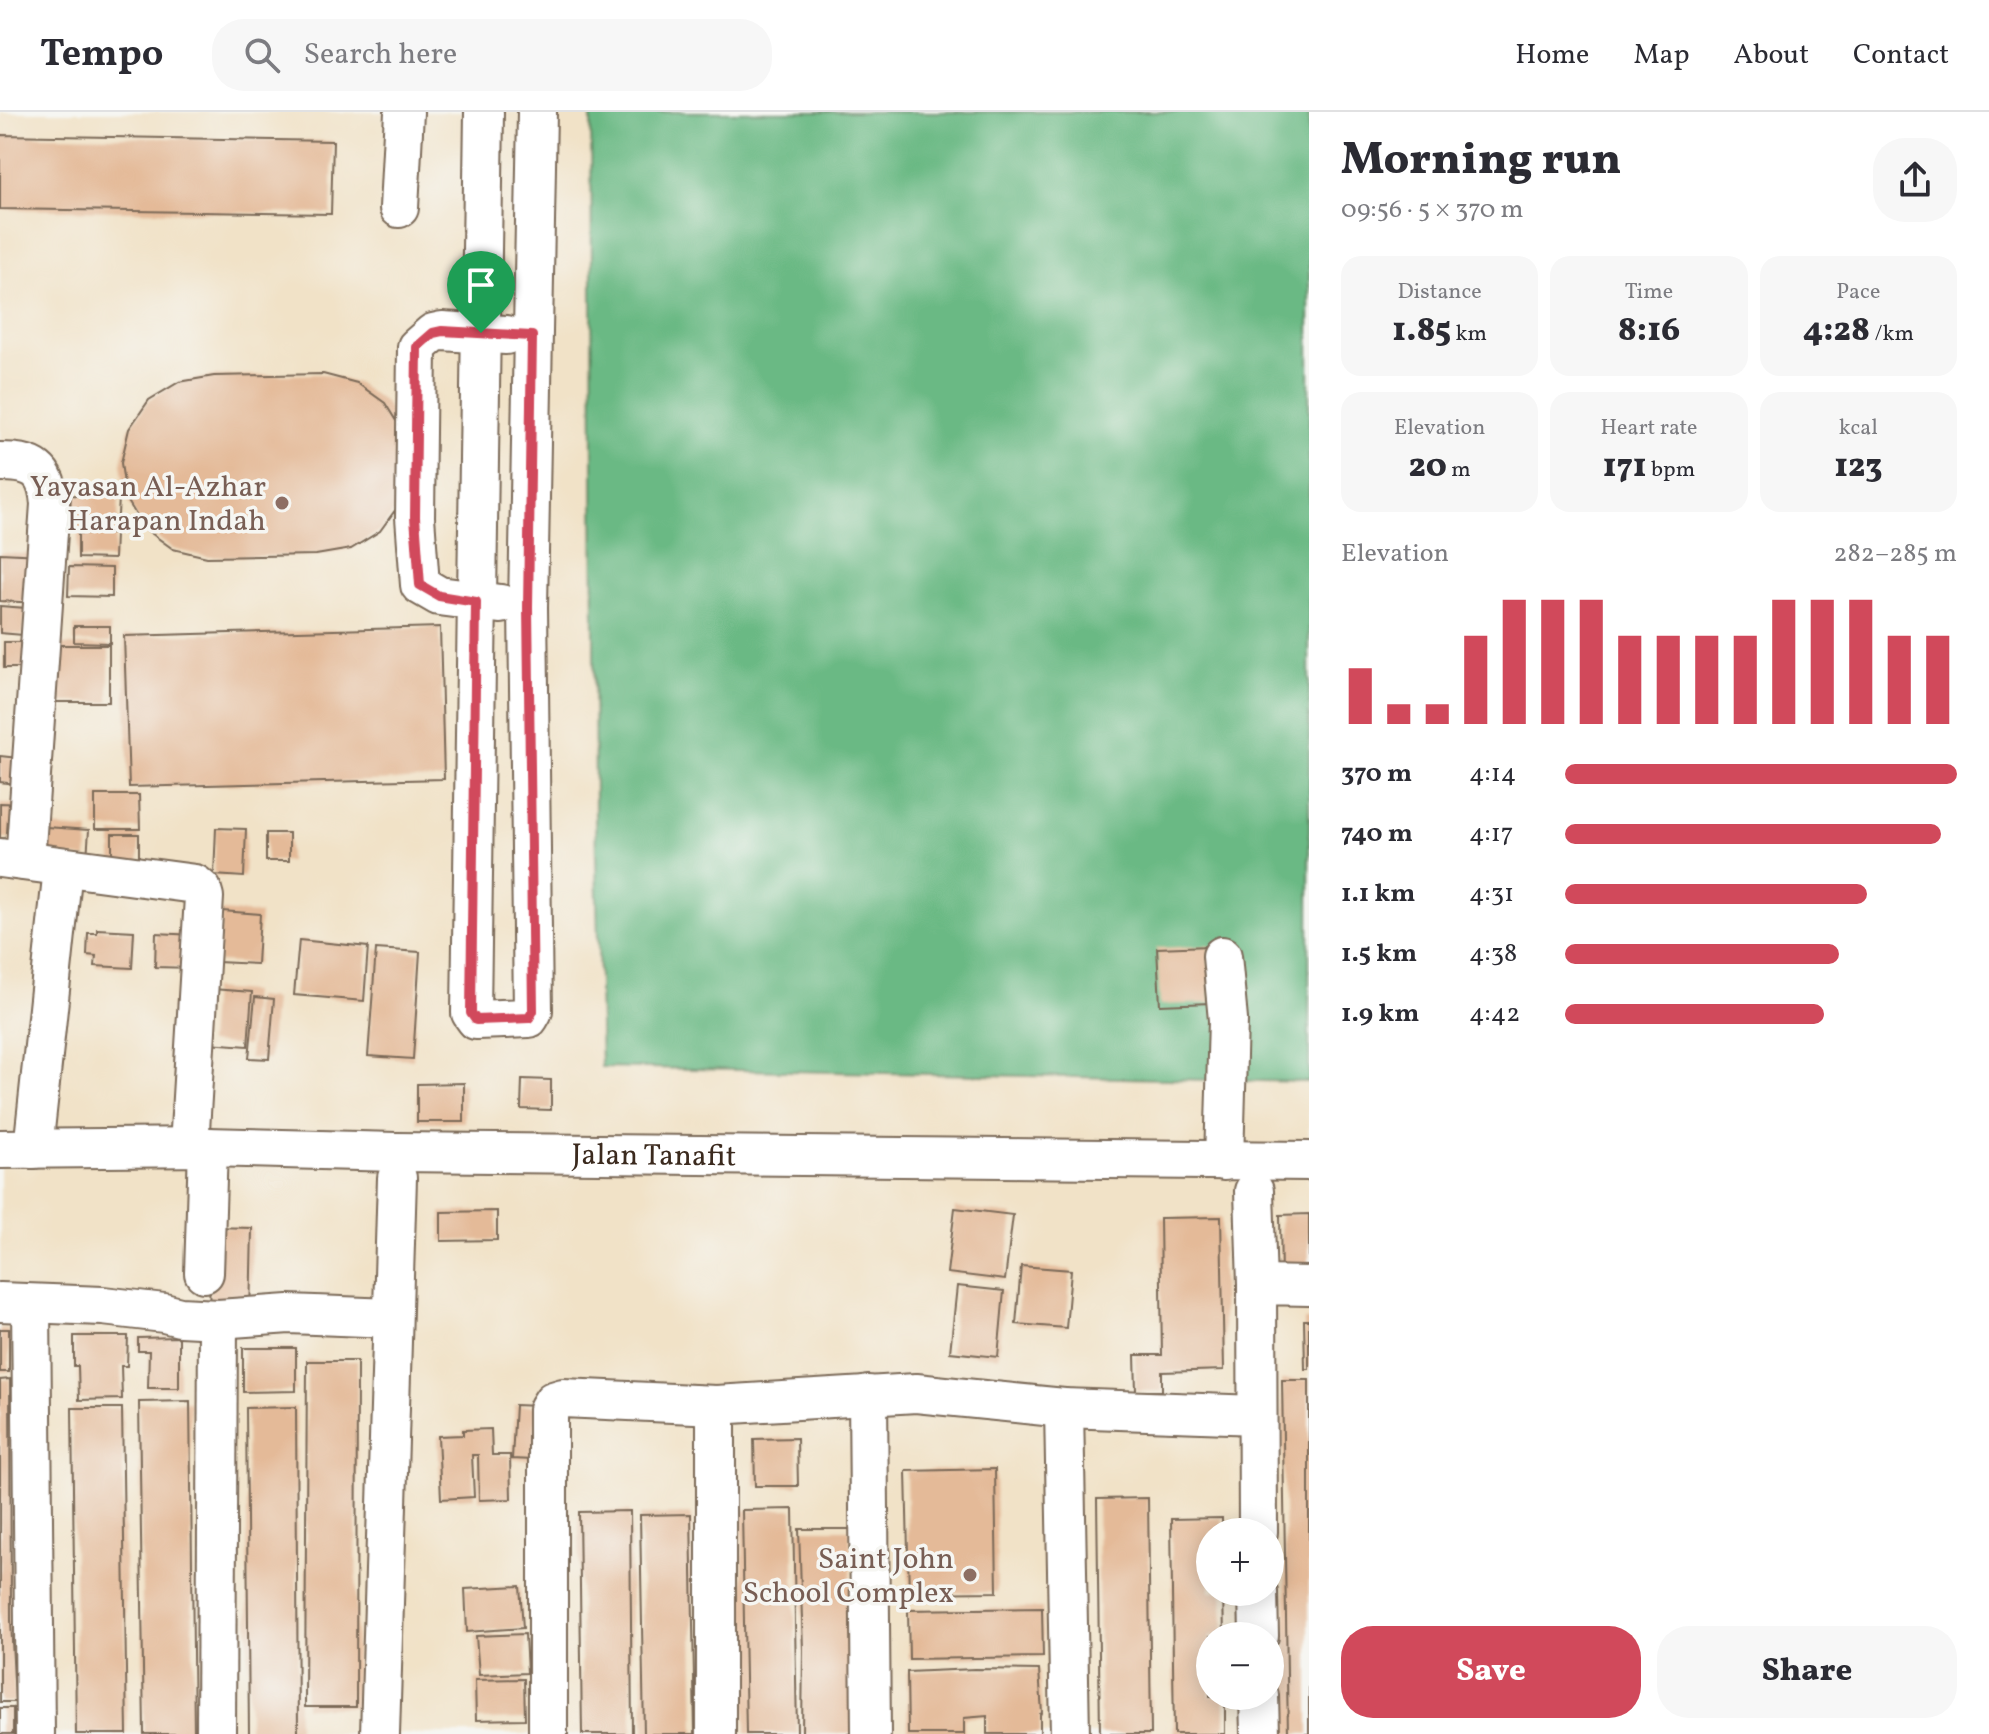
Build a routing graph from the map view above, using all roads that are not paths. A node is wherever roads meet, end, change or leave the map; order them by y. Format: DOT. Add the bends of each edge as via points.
graph roads {
  1 [pos="404,112"];
  2 [pos="484,112"];
  3 [pos="537,112"];
  4 [pos="399,208"];
  5 [pos="481,333"];
  6 [pos="532,336"];
  7 [pos="0,462"];
  8 [pos="476,602"];
  9 [pos="528,607"];
  10 [pos="13,859"];
  11 [pos="63,868"];
  12 [pos="1222,956"];
  13 [pos="199,1147"];
  14 [pos="17,1149"];
  15 [pos="1224,1161"];
  16 [pos="1309,1161"];
  17 [pos="397,1178"];
  18 [pos="1254,1191"];
  19 [pos="204,1273"];
  20 [pos="1257,1285"];
  21 [pos="1309,1286"];
  22 [pos="16,1303"];
  23 [pos="392,1318"];
  24 [pos="218,1319"];
  25 [pos="868,1395"];
  26 [pos="716,1405"];
  27 [pos="1064,1408"];
  28 [pos="1257,1415"];
  29 [pos="1258,1518"];
  30 [pos="1259,1710"];
  31 [pos="35,1734"];
  32 [pos="216,1734"];
  33 [pos="380,1734"];
  34 [pos="548,1734"];
  35 [pos="716,1734"];
  36 [pos="871,1734"];
  37 [pos="1070,1734"];
  38 [pos="1260,1734"];
  1 -- 4 [label="street"];
  2 -- 5 [label="street"];
  3 -- 6 [label="street"];
  5 -- 6 [label="street"];
  5 -- 8 [label="street"];
  5 -- 8 [label="street" via="442,331 417,347 415,517 420,585 439,596"];
  6 -- 9 [label="street"];
  7 -- 10 [label="street" via="24,462 37,470 48,484 50,504"];
  8 -- 9 [label="street"];
  8 -- 9 [label="street" via="471,1013 476,1020 529,1018 533,1011"];
  10 -- 11 [label="street"];
  11 -- 13 [label="street" via="195,884 202,890"];
  11 -- 14 [label="street"];
  12 -- 15 [label="street" via="1228,1020"];
  13 -- 14 [label="street, Jalan Tanafit"];
  13 -- 15 [label="street, Jalan Tanafit"];
  13 -- 19 [label="street"];
  15 -- 16 [label="street, Jalan Tanafit"];
  17 -- 23 [label="street"];
  18 -- 20 [label="street"];
  20 -- 21 [label="street"];
  20 -- 28 [label="street"];
  22 -- 24 [label="street"];
  22 -- 31 [label="street"];
  23 -- 24 [label="street" via="289,1314"];
  23 -- 33 [label="street"];
  24 -- 32 [label="street"];
  25 -- 26 [label="street"];
  25 -- 27 [label="street" via="916,1393"];
  25 -- 36 [label="street"];
  26 -- 34 [label="street" via="563,1398 548,1409"];
  26 -- 35 [label="street"];
  27 -- 28 [label="street"];
  27 -- 37 [label="street"];
  28 -- 29 [label="street"];
  30 -- 38 [label="street"];
}
